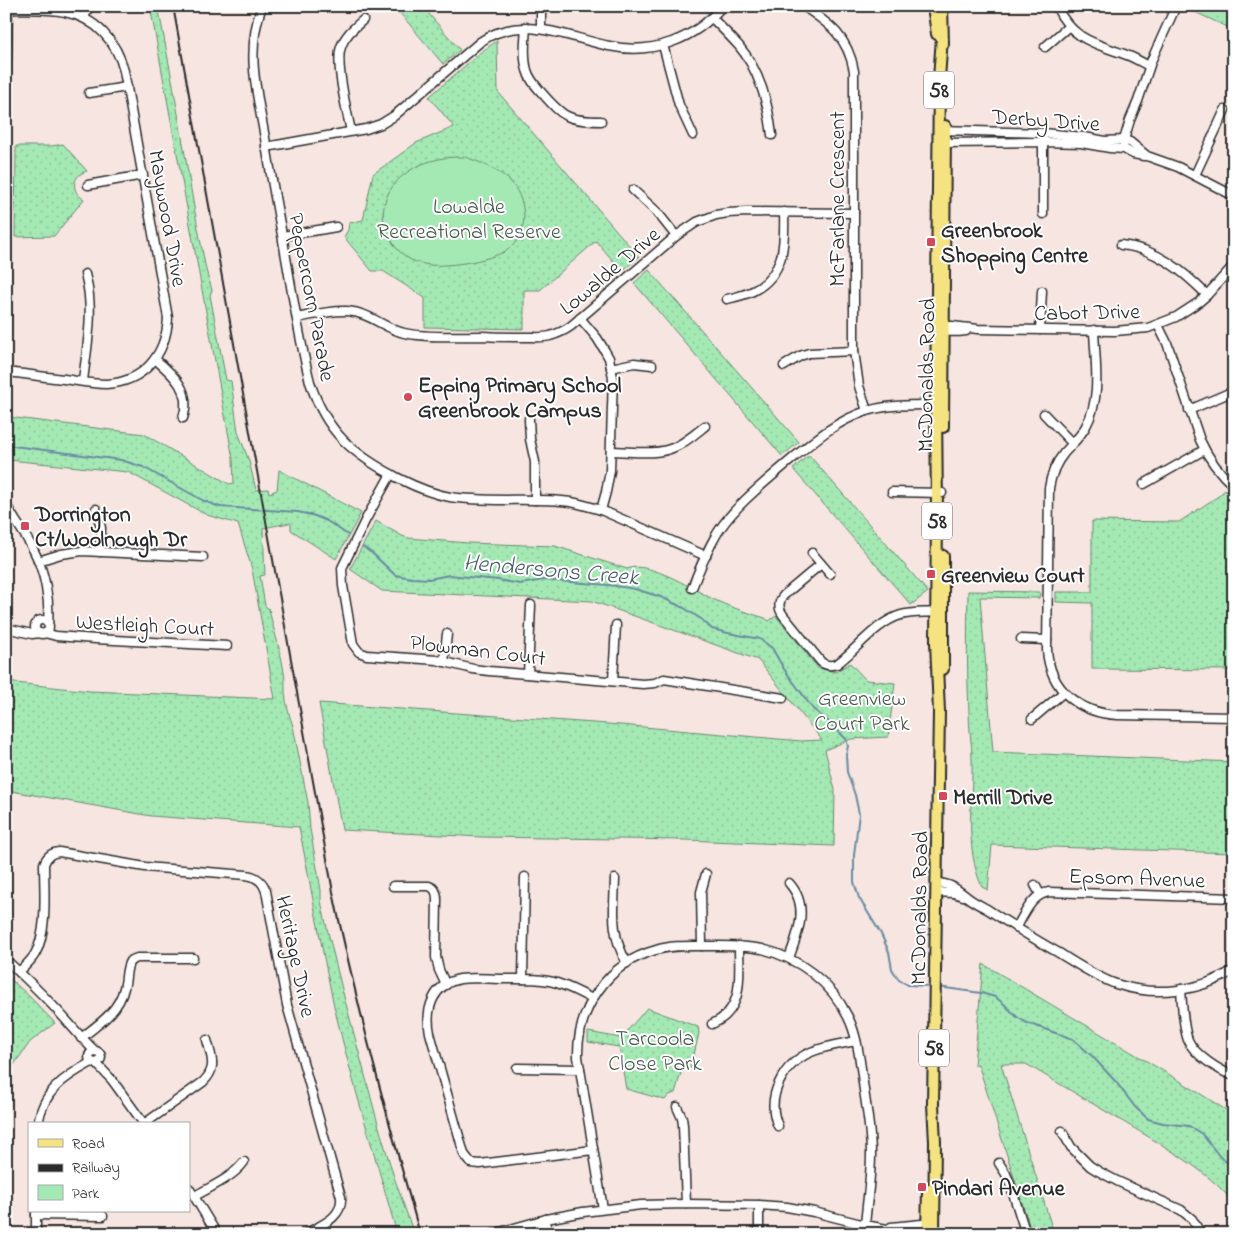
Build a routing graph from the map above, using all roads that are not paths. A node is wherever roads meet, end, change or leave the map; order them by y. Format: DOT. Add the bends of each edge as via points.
graph roads {
  1 [pos="89,6"];
  2 [pos="262,6"];
  3 [pos="541,6"];
  4 [pos="722,6"];
  5 [pos="803,6"];
  6 [pos="933,6"];
  7 [pos="942,6"];
  8 [pos="1056,6"];
  9 [pos="1176,6"];
  10 [pos="8,8"];
  11 [pos="84,18"];
  12 [pos="712,18"];
  13 [pos="363,20"];
  14 [pos="1069,26"];
  15 [pos="526,27"];
  16 [pos="541,29"];
  17 [pos="942,38"];
  18 [pos="663,45"];
  19 [pos="1045,48"];
  20 [pos="940,60"];
  21 [pos="1150,62"];
  22 [pos="6,84"];
  23 [pos="127,87"];
  24 [pos="89,93"];
  25 [pos="1225,110"];
  26 [pos="601,121"];
  27 [pos="942,130"];
  28 [pos="351,132"];
  29 [pos="1043,133"];
  30 [pos="693,135"];
  31 [pos="772,135"];
  32 [pos="1043,142"];
  33 [pos="942,143"];
  34 [pos="1125,144"];
  35 [pos="266,146"];
  36 [pos="1195,175"];
  37 [pos="143,176"];
  38 [pos="88,185"];
  39 [pos="633,190"];
  40 [pos="1222,191"];
  41 [pos="1234,196"];
  42 [pos="1234,201"];
  43 [pos="784,212"];
  44 [pos="854,212"];
  45 [pos="1043,214"];
  46 [pos="336,227"];
  47 [pos="282,236"];
  48 [pos="676,236"];
  49 [pos="1121,245"];
  50 [pos="1234,265"];
  51 [pos="85,274"];
  52 [pos="1042,291"];
  53 [pos="1207,295"];
  54 [pos="727,299"];
  55 [pos="297,318"];
  56 [pos="580,318"];
  57 [pos="1160,324"];
  58 [pos="942,329"];
  59 [pos="1040,330"];
  60 [pos="1096,330"];
  61 [pos="854,351"];
  62 [pos="155,359"];
  63 [pos="652,365"];
  64 [pos="784,366"];
  65 [pos="611,368"];
  66 [pos="6,372"];
  67 [pos="83,381"];
  68 [pos="1234,391"];
  69 [pos="940,405"];
  70 [pos="1189,410"];
  71 [pos="867,411"];
  72 [pos="1044,414"];
  73 [pos="183,418"];
  74 [pos="529,419"];
  75 [pos="705,426"];
  76 [pos="1073,444"];
  77 [pos="1204,450"];
  78 [pos="611,451"];
  79 [pos="391,474"];
  80 [pos="1144,484"];
  81 [pos="1234,486"];
  82 [pos="892,492"];
  83 [pos="940,493"];
  84 [pos="535,500"];
  85 [pos="6,504"];
  86 [pos="96,509"];
  87 [pos="601,510"];
  88 [pos="100,552"];
  89 [pos="812,553"];
  90 [pos="706,556"];
  91 [pos="203,557"];
  92 [pos="38,561"];
  93 [pos="821,564"];
  94 [pos="830,574"];
  95 [pos="692,588"];
  96 [pos="531,605"];
  97 [pos="939,614"];
  98 [pos="616,625"];
  99 [pos="43,627"];
  100 [pos="6,628"];
  101 [pos="448,634"];
  102 [pos="1021,639"];
  103 [pos="1047,640"];
  104 [pos="227,646"];
  105 [pos="444,662"];
  106 [pos="528,674"];
  107 [pos="614,681"];
  108 [pos="1064,692"];
  109 [pos="784,698"];
  110 [pos="1234,717"];
  111 [pos="1032,718"];
  112 [pos="706,874"];
  113 [pos="526,877"];
  114 [pos="615,879"];
  115 [pos="790,883"];
  116 [pos="1035,884"];
  117 [pos="393,886"];
  118 [pos="937,888"];
  119 [pos="1040,894"];
  120 [pos="1234,898"];
  121 [pos="1016,928"];
  122 [pos="702,946"];
  123 [pos="739,946"];
  124 [pos="193,958"];
  125 [pos="789,958"];
  126 [pos="6,960"];
  127 [pos="627,963"];
  128 [pos="1234,970"];
  129 [pos="19,972"];
  130 [pos="523,980"];
  131 [pos="446,985"];
  132 [pos="1181,989"];
  133 [pos="592,999"];
  134 [pos="712,1024"];
  135 [pos="81,1038"];
  136 [pos="206,1040"];
  137 [pos="856,1041"];
  138 [pos="94,1058"];
  139 [pos="517,1068"];
  140 [pos="580,1069"];
  141 [pos="1234,1076"];
  142 [pos="677,1107"];
  143 [pos="38,1122"];
  144 [pos="143,1122"];
  145 [pos="147,1122"];
  146 [pos="778,1126"];
  147 [pos="1062,1131"];
  148 [pos="593,1150"];
  149 [pos="244,1162"];
  150 [pos="999,1164"];
  151 [pos="190,1189"];
  152 [pos="195,1196"];
  153 [pos="686,1204"];
  154 [pos="759,1205"];
  155 [pos="603,1209"];
  156 [pos="36,1213"];
  157 [pos="103,1216"];
  158 [pos="542,1220"];
  159 [pos="865,1225"];
  160 [pos="882,1228"];
  161 [pos="931,1229"];
  162 [pos="36,1234"];
  163 [pos="217,1234"];
  164 [pos="306,1234"];
  165 [pos="493,1234"];
  166 [pos="541,1234"];
  167 [pos="547,1234"];
  168 [pos="758,1234"];
  169 [pos="914,1234"];
  170 [pos="1026,1234"];
  171 [pos="1201,1234"];
  1 -- 11 [label="street"];
  2 -- 35 [label="street, Peppercorn Parade" via="254,34 253,62"];
  3 -- 16 [label="street"];
  4 -- 12 [label="street"];
  5 -- 44 [label="street, McFarlane Crescent" via="837,31 853,63"];
  6 -- 20 [label="main road"];
  7 -- 17 [label="main road, McDonalds Road / 58"];
  8 -- 14 [label="street"];
  9 -- 21 [label="street"];
  10 -- 11 [label="street, Maywood Drive" via="64,11"];
  10 -- 22 [label="street"];
  11 -- 23 [label="street, Maywood Drive" via="105,33 113,44 122,63"];
  12 -- 18 [label="street" via="693,33"];
  12 -- 31 [label="street" via="739,46 757,74 765,95"];
  13 -- 28 [label="street" via="348,34 339,52"];
  14 -- 19 [label="street"];
  14 -- 21 [label="street" via="1090,42"];
  15 -- 16 [label="street"];
  15 -- 26 [label="street" via="526,66 536,86 567,117"];
  15 -- 28 [label="street" via="486,38 394,116 374,127"];
  16 -- 18 [label="street" via="616,47"];
  17 -- 20 [label="main road, McDonalds Road / 58"];
  17 -- 27 [label="main road, McDonalds Road / 58" via="945,87"];
  18 -- 30 [label="street" via="679,105"];
  20 -- 27 [label="main road, McDonalds Road / 58"];
  21 -- 34 [label="street"];
  23 -- 24 [label="street"];
  23 -- 37 [label="street, Maywood Drive"];
  25 -- 36 [label="street"];
  27 -- 29 [label="street, Derby Drive"];
  27 -- 33 [label="main road, McDonalds Road / 58"];
  28 -- 35 [label="street"];
  29 -- 32 [label="street"];
  29 -- 34 [label="street, Derby Drive"];
  32 -- 33 [label="street, Derby Drive"];
  32 -- 34 [label="street, Derby Drive" via="1110,148"];
  32 -- 45 [label="street"];
  33 -- 58 [label="main road, McDonalds Road / 58"];
  34 -- 36 [label="street, Derby Drive"];
  35 -- 47 [label="street, Peppercorn Parade"];
  36 -- 40 [label="street, Derby Drive"];
  37 -- 38 [label="street"];
  37 -- 62 [label="street, Maywood Drive" via="168,318 165,340"];
  39 -- 48 [label="street" via="657,212"];
  40 -- 41 [label="street, Derby Drive"];
  40 -- 42 [label="street, Derby Drive"];
  43 -- 44 [label="street, Lowalde Drive"];
  43 -- 48 [label="street, Lowalde Drive" via="716,215 697,222"];
  43 -- 54 [label="street" via="783,251 777,268 760,287"];
  44 -- 61 [label="street, McFarlane Crescent"];
  46 -- 47 [label="street"];
  47 -- 55 [label="street, Peppercorn Parade"];
  48 -- 56 [label="street, Lowalde Drive"];
  49 -- 53 [label="street" via="1139,248 1164,260"];
  50 -- 53 [label="street, Cabot Drive"];
  51 -- 67 [label="street" via="90,316"];
  52 -- 59 [label="street"];
  53 -- 57 [label="street, Cabot Drive" via="1186,312"];
  55 -- 56 [label="street, Lowalde Drive" via="346,311 364,314 408,334 542,337 565,330"];
  55 -- 79 [label="street, Peppercorn Parade" via="310,382 323,414 350,447"];
  56 -- 65 [label="street" via="601,344"];
  57 -- 60 [label="street, Cabot Drive" via="1129,330"];
  57 -- 70 [label="street"];
  58 -- 59 [label="street, Cabot Drive" via="952,326"];
  58 -- 69 [label="main road, McDonalds Road / 58"];
  59 -- 60 [label="street, Cabot Drive"];
  60 -- 76 [label="street" via="1093,410 1086,428"];
  61 -- 64 [label="street" via="809,353"];
  61 -- 71 [label="street, McFarlane Crescent" via="859,386"];
  62 -- 67 [label="street, Maywood Drive" via="144,371 127,380 105,384"];
  62 -- 73 [label="street" via="182,388"];
  63 -- 65 [label="street"];
  65 -- 78 [label="street"];
  66 -- 67 [label="street, Maywood Drive"];
  68 -- 70 [label="street"];
  69 -- 71 [label="street" via="901,405"];
  69 -- 83 [label="main road, McDonalds Road / 58"];
  70 -- 77 [label="street"];
  71 -- 90 [label="street" via="822,434 745,500 719,531"];
  72 -- 76 [label="street"];
  74 -- 84 [label="street" via="535,462"];
  75 -- 78 [label="street" via="684,443 670,449"];
  76 -- 103 [label="street" via="1056,465 1049,488"];
  77 -- 80 [label="street"];
  77 -- 81 [label="street" via="1219,472"];
  78 -- 87 [label="street" via="609,480"];
  79 -- 84 [label="street, Peppercorn Parade" via="428,492 450,497"];
  79 -- 105 [label="street, Plowman Court" via="342,568 353,644 364,655"];
  82 -- 83 [label="street"];
  83 -- 97 [label="main road, McDonalds Road / 58"];
  84 -- 87 [label="street, Peppercorn Parade" via="573,503"];
  85 -- 92 [label="street"];
  86 -- 88 [label="street" via="101,528"];
  87 -- 90 [label="street, Peppercorn Parade"];
  88 -- 91 [label="street"];
  88 -- 92 [label="street" via="72,552"];
  89 -- 93 [label="street"];
  90 -- 95 [label="street"];
  92 -- 99 [label="street" via="46,596"];
  93 -- 94 [label="street"];
  93 -- 97 [label="street" via="784,595 779,609 824,664 837,664 886,622 900,615"];
  96 -- 106 [label="street"];
  97 -- 118 [label="main road, McDonalds Road / 58" via="936,665 939,712"];
  98 -- 107 [label="street"];
  99 -- 100 [label="street"];
  99 -- 104 [label="street, Westleigh Court" via="62,636"];
  101 -- 105 [label="street"];
  102 -- 103 [label="street"];
  103 -- 108 [label="street" via="1051,669"];
  105 -- 106 [label="street, Plowman Court" via="473,670"];
  106 -- 107 [label="street, Plowman Court"];
  107 -- 109 [label="street, Plowman Court" via="649,684 664,679"];
  108 -- 110 [label="street" via="1084,708 1100,714"];
  108 -- 111 [label="street"];
  112 -- 122 [label="street" via="701,892"];
  113 -- 130 [label="street"];
  114 -- 127 [label="street" via="615,932 620,952"];
  115 -- 125 [label="street" via="800,899 801,911"];
  116 -- 119 [label="street, Epsom Avenue"];
  117 -- 131 [label="street" via="429,886 435,890 438,899 436,957"];
  118 -- 121 [label="street" via="952,886"];
  118 -- 161 [label="main road, McDonalds Road / 58"];
  119 -- 120 [label="street, Epsom Avenue"];
  119 -- 121 [label="street, Epsom Avenue"];
  121 -- 132 [label="street" via="1115,983 1140,990"];
  122 -- 123 [label="street"];
  122 -- 127 [label="street" via="657,950"];
  123 -- 125 [label="street"];
  123 -- 134 [label="street" via="739,986 735,1002 725,1018"];
  124 -- 135 [label="street" via="137,958 130,961 118,1004"];
  125 -- 137 [label="street" via="820,979 832,992 848,1018"];
  126 -- 129 [label="street"];
  127 -- 133 [label="street"];
  128 -- 132 [label="street" via="1206,983"];
  129 -- 135 [label="street"];
  129 -- 164 [label="street, Heritage Drive" via="35,953 41,938 44,864 52,853 145,867 246,875 259,880 266,891 287,1005 341,1197 341,1207 335,1216"];
  130 -- 131 [label="street" via="469,978"];
  130 -- 133 [label="street" via="556,983"];
  131 -- 148 [label="street" via="430,1004 428,1025 468,1161 480,1164"];
  132 -- 141 [label="street" via="1190,1045 1215,1067"];
  133 -- 140 [label="street" via="579,1039"];
  135 -- 138 [label="street"];
  136 -- 145 [label="street" via="212,1065 209,1075"];
  137 -- 146 [label="street" via="810,1052 788,1068 774,1099"];
  137 -- 159 [label="street" via="871,1145"];
  138 -- 143 [label="street" via="47,1096"];
  138 -- 144 [label="street"];
  139 -- 140 [label="street"];
  140 -- 148 [label="street"];
  142 -- 153 [label="street" via="683,1125"];
  147 -- 171 [label="street" via="1090,1166 1181,1210 1192,1219"];
  148 -- 155 [label="street"];
  149 -- 152 [label="street" via="232,1174"];
  150 -- 170 [label="street" via="1009,1181"];
  151 -- 152 [label="street"];
  152 -- 163 [label="street"];
  153 -- 154 [label="street"];
  153 -- 155 [label="street"];
  154 -- 159 [label="street" via="802,1209"];
  154 -- 168 [label="street"];
  155 -- 158 [label="street"];
  156 -- 157 [label="street"];
  156 -- 162 [label="street"];
  158 -- 165 [label="street"];
  158 -- 166 [label="street"];
  158 -- 167 [label="street"];
  159 -- 160 [label="street"];
  160 -- 161 [label="street"];
  160 -- 169 [label="street"];
}
